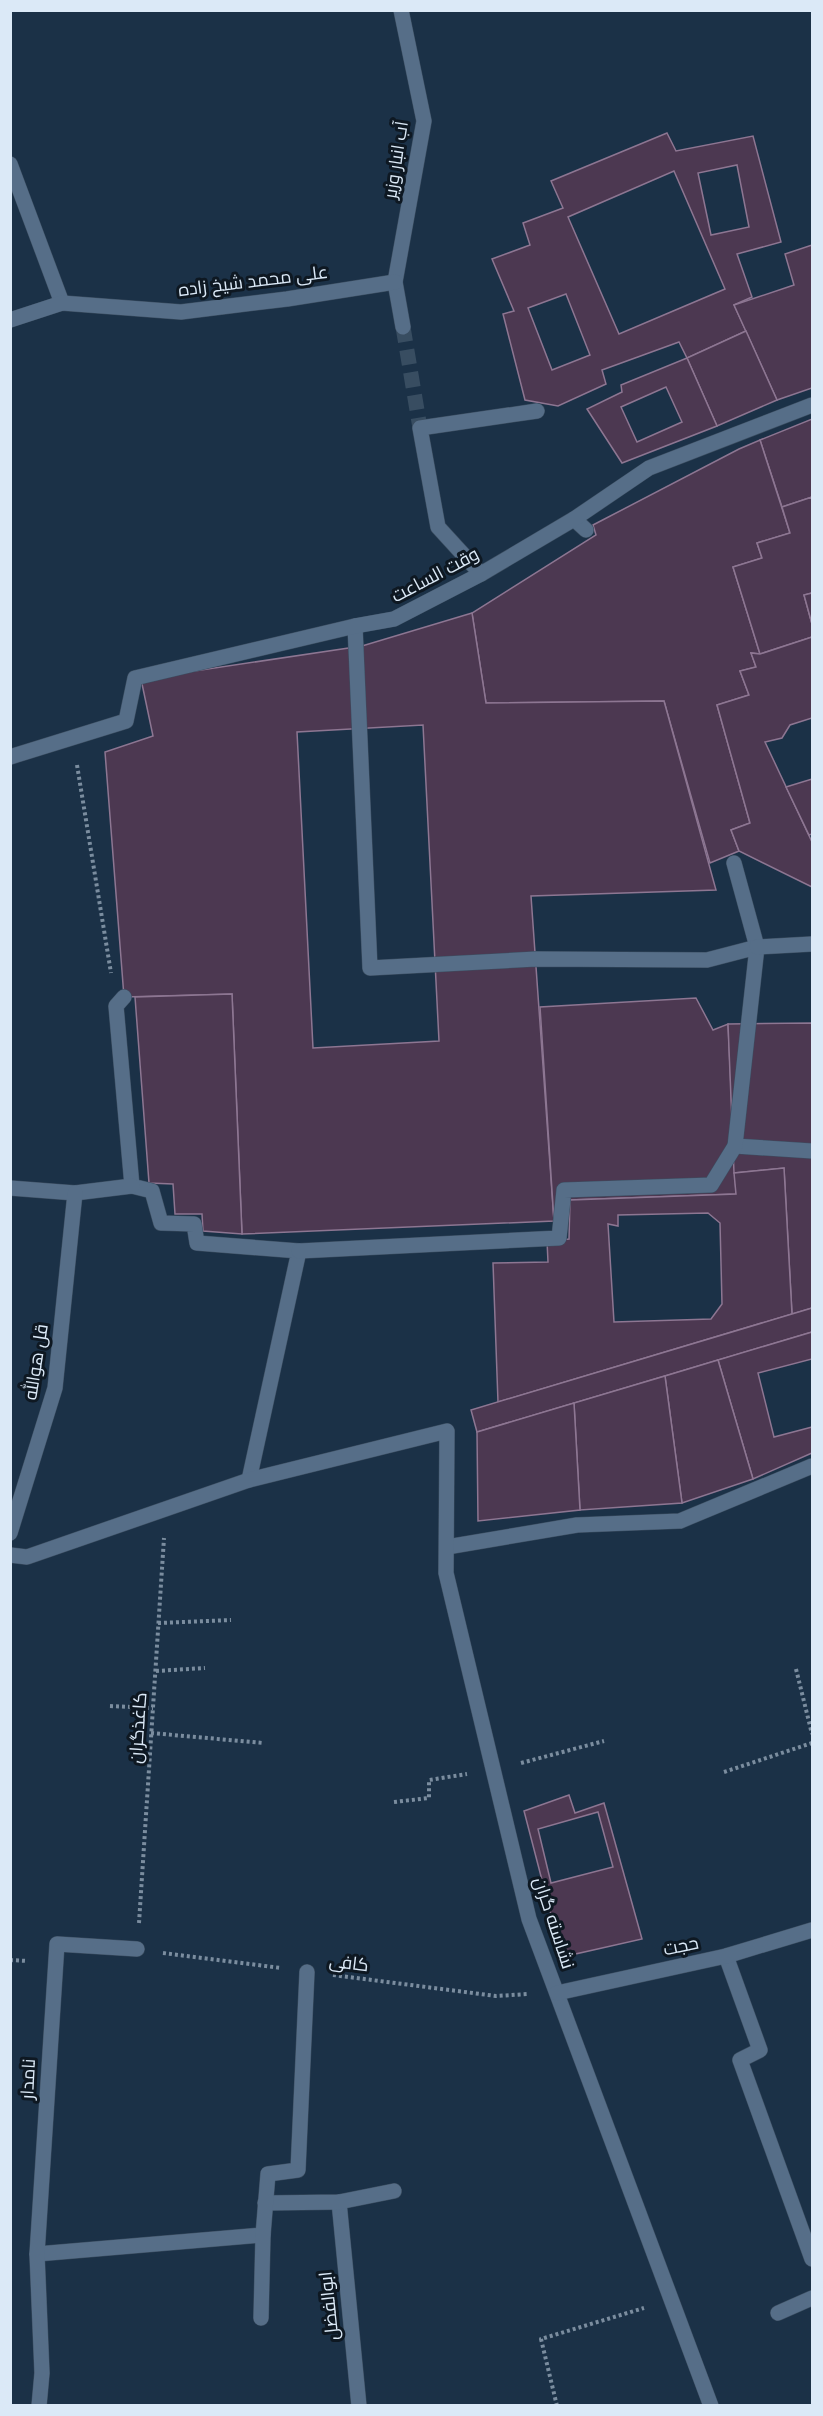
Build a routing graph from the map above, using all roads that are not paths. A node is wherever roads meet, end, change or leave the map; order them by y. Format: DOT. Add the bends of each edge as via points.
graph roads {
  1 [pos="400,10"];
  2 [pos="10,164"];
  3 [pos="395,282"];
  4 [pos="62,303"];
  5 [pos="10,320"];
  6 [pos="403,327"];
  7 [pos="813,405"];
  8 [pos="537,411"];
  9 [pos="574,519"];
  10 [pos="586,530"];
  11 [pos="481,574"];
  12 [pos="355,626"];
  13 [pos="10,757"];
  14 [pos="734,863"];
  15 [pos="813,944"];
  16 [pos="757,947"];
  17 [pos="120,1002"];
  18 [pos="735,1146"];
  19 [pos="813,1151"];
  20 [pos="132,1186"];
  21 [pos="10,1188"];
  22 [pos="75,1194"];
  23 [pos="299,1251"];
  24 [pos="813,1466"];
  25 [pos="249,1480"];
  26 [pos="10,1533"];
  27 [pos="447,1547"];
  28 [pos="10,1555"];
  29 [pos="813,1930"];
  30 [pos="137,1950"];
  31 [pos="726,1956"];
  32 [pos="307,1972"];
  33 [pos="556,1993"];
  34 [pos="394,2191"];
  35 [pos="339,2202"];
  36 [pos="265,2203"];
  37 [pos="263,2235"];
  38 [pos="37,2254"];
  39 [pos="813,2259"];
  40 [pos="813,2298"];
  41 [pos="778,2313"];
  42 [pos="261,2318"];
  43 [pos="39,2406"];
  44 [pos="359,2406"];
  45 [pos="711,2406"];
  1 -- 3 [label="street, آب انبار وزیر" via="424,121"];
  2 -- 4 [label="street"];
  3 -- 4 [label="street, علی محمد شیخ زاده" via="182,312"];
  3 -- 6 [label="street"];
  4 -- 5 [label="street, علی محمد شیخ زاده"];
  7 -- 9 [label="street, وقت الساعت" via="649,468"];
  8 -- 11 [label="street" via="420,428 438,527"];
  9 -- 10 [label="street"];
  9 -- 11 [label="street, وقت الساعت"];
  11 -- 12 [label="street, وقت الساعت" via="394,619"];
  12 -- 13 [label="street, وقت الساعت" via="135,678 126,721"];
  12 -- 16 [label="street" via="370,968 536,960 707,960"];
  14 -- 16 [label="street"];
  15 -- 16 [label="street"];
  16 -- 18 [label="street"];
  17 -- 20 [label="street"];
  18 -- 19 [label="street"];
  18 -- 23 [label="street" via="711,1185 564,1190 559,1238"];
  20 -- 22 [label="street"];
  20 -- 23 [label="street" via="152,1191 161,1223 194,1224 197,1243"];
  21 -- 22 [label="street"];
  22 -- 26 [label="street, قل هوالله" via="55,1388"];
  23 -- 25 [label="street"];
  24 -- 27 [label="street" via="680,1521 577,1525"];
  25 -- 27 [label="street, نشاسته گران" via="447,1431"];
  25 -- 28 [label="street" via="27,1557"];
  27 -- 33 [label="street, نشاسته گران" via="446,1573 529,1919"];
  29 -- 31 [label="street, حجت"];
  30 -- 38 [label="street, نامدار" via="57,1944"];
  31 -- 33 [label="street, حجت"];
  31 -- 39 [label="street" via="760,2050 740,2060"];
  32 -- 36 [label="street" via="298,2170 268,2174"];
  33 -- 45 [label="street, نشاسته گران"];
  34 -- 35 [label="street"];
  35 -- 36 [label="street"];
  35 -- 44 [label="street, ابوالفضل"];
  36 -- 37 [label="street"];
  37 -- 38 [label="street"];
  37 -- 42 [label="street"];
  38 -- 43 [label="street, نامدار" via="42,2373"];
  40 -- 41 [label="street"];
}
